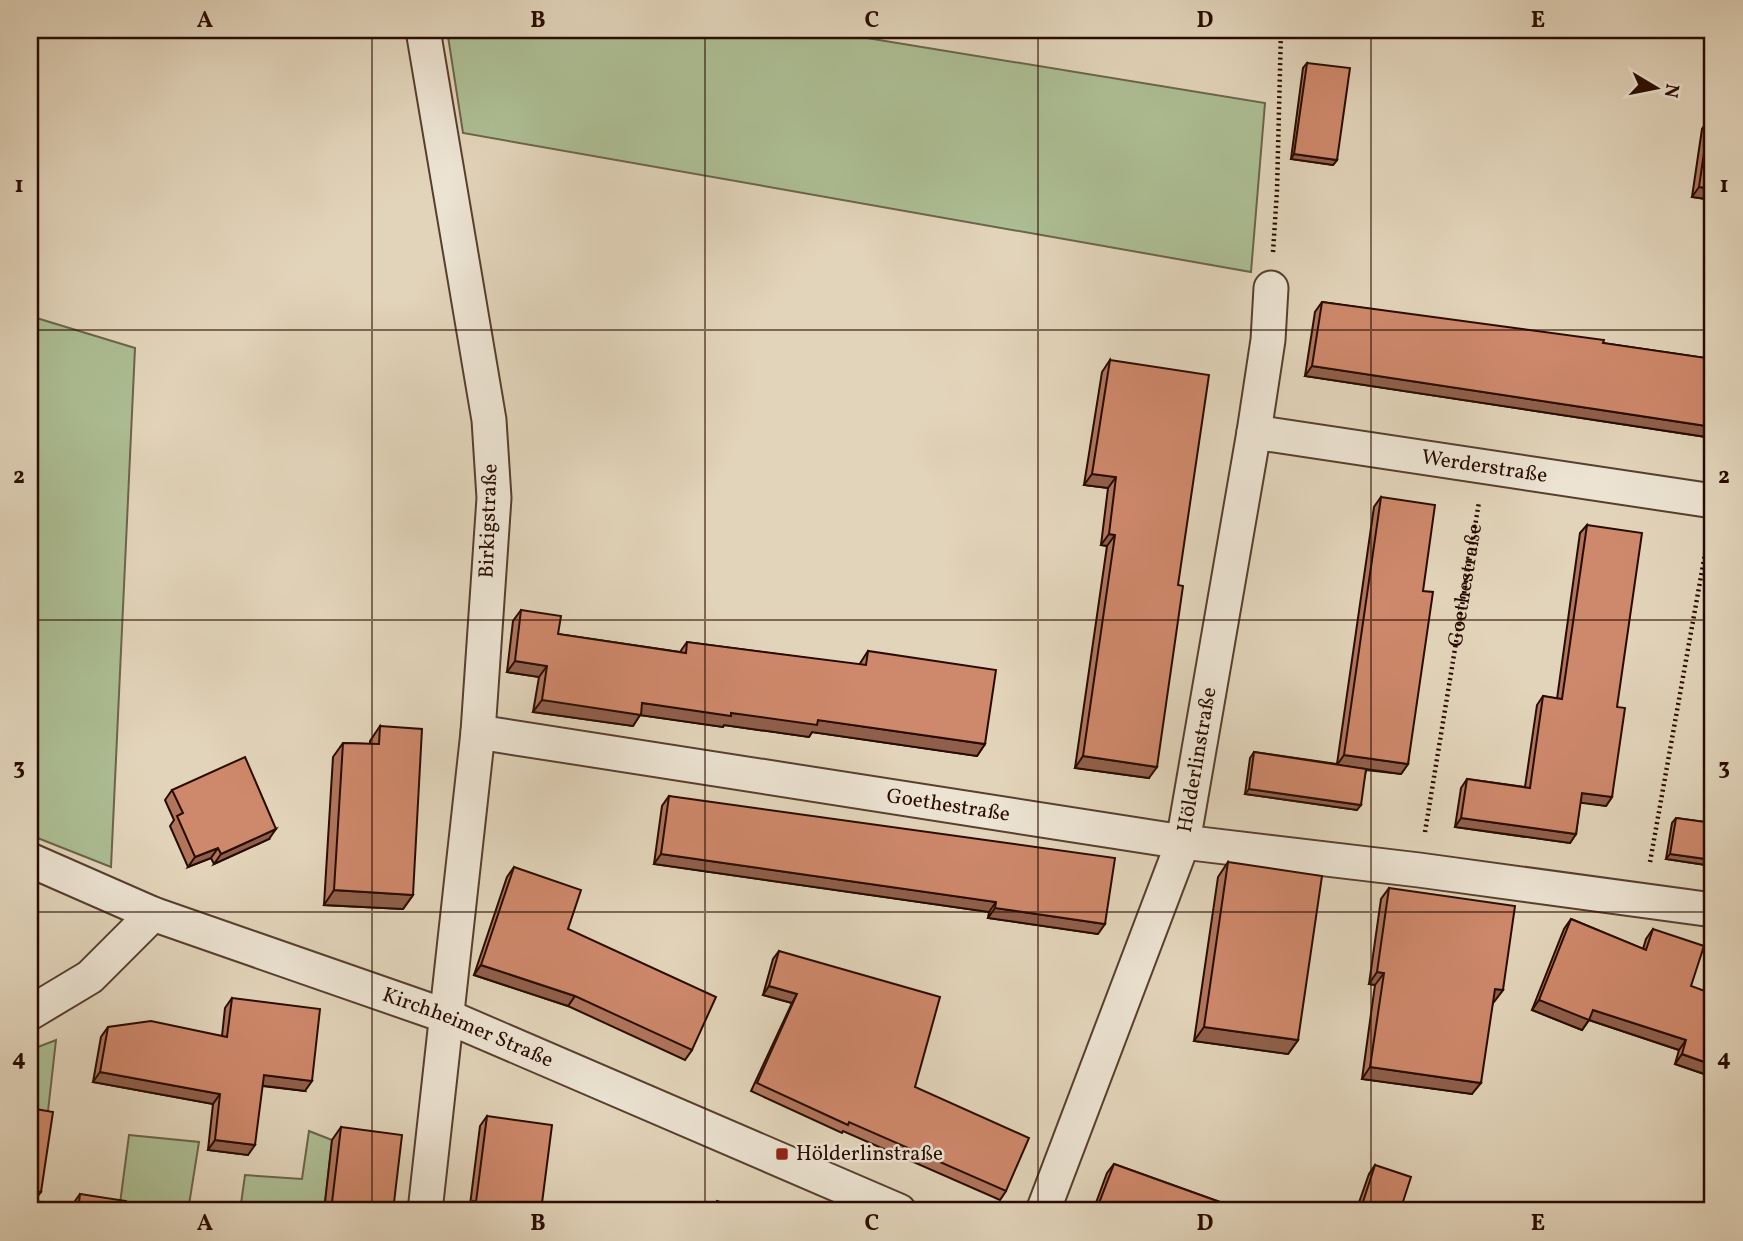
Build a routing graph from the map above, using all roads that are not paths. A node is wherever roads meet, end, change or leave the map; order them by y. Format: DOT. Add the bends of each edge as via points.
graph roads {
  1 [pos="423,30"];
  2 [pos="1271,288"];
  3 [pos="1254,432"];
  4 [pos="1711,516"];
  5 [pos="478,732"];
  6 [pos="1183,842"];
  7 [pos="30,860"];
  8 [pos="1713,910"];
  9 [pos="153,914"];
  10 [pos="30,1013"];
  11 [pos="446,1016"];
  12 [pos="425,1211"];
  13 [pos="899,1211"];
  14 [pos="1043,1211"];
  1 -- 5 [label="street, Birkigstraße" via="489,420 494,498"];
  2 -- 3 [label="street, Hölderlinstraße"];
  3 -- 4 [label="street, Werderstraße" via="1485,467"];
  3 -- 6 [label="street, Hölderlinstraße"];
  5 -- 6 [label="street, Goethestraße"];
  5 -- 11 [label="street, Birkigstraße"];
  6 -- 8 [label="street, Goethestraße"];
  6 -- 14 [label="street, Hölderlinstraße"];
  7 -- 9 [label="street, Kirchheimer Straße"];
  9 -- 10 [label="street" via="90,977"];
  9 -- 11 [label="street, Kirchheimer Straße"];
  11 -- 12 [label="street, Birkigstraße"];
  11 -- 13 [label="street, Kirchheimer Straße"];
}
